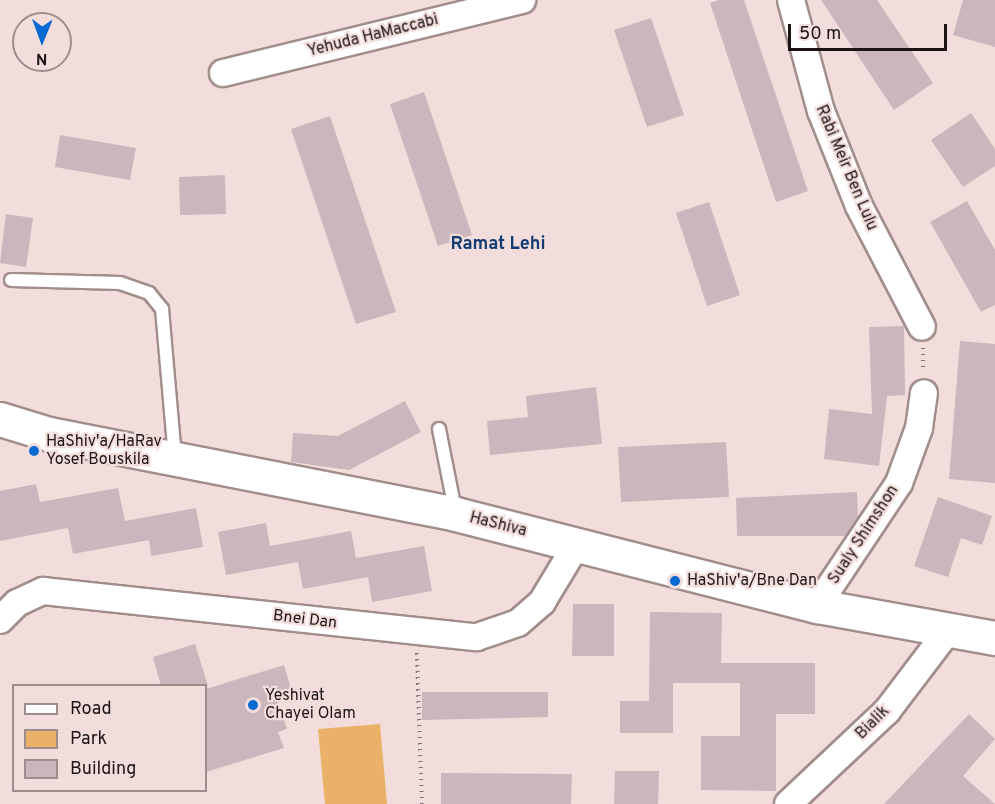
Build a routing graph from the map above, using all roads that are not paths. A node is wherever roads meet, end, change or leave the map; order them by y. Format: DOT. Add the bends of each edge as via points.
graph roads {
  1 [pos="522,0"];
  2 [pos="791,0"];
  3 [pos="224,73"];
  4 [pos="11,280"];
  5 [pos="922,327"];
  6 [pos="924,393"];
  7 [pos="0,419"];
  8 [pos="439,429"];
  9 [pos="175,458"];
  10 [pos="456,514"];
  11 [pos="577,544"];
  12 [pos="817,606"];
  13 [pos="0,620"];
  14 [pos="947,632"];
  15 [pos="995,638"];
  16 [pos="788,804"];
  1 -- 3 [label="street, Yehuda HaMaccabi"];
  2 -- 5 [label="street, Rabi Meir Ben Lulu" via="821,111 860,206"];
  4 -- 9 [label="lane" via="120,283 149,293 162,309"];
  6 -- 12 [label="street, Sualy Shimshon" via="919,428 899,483"];
  7 -- 9 [label="main road, HaShiva"];
  8 -- 10 [label="lane"];
  9 -- 10 [label="main road, HaShiva"];
  10 -- 11 [label="main road, HaShiva"];
  11 -- 12 [label="main road, HaShiva"];
  11 -- 13 [label="street, Bnei Dan" via="542,602 518,622 477,637 416,634 43,591 17,603"];
  12 -- 14 [label="main road, HaShiva"];
  14 -- 15 [label="main road, HaShiva"];
  14 -- 16 [label="street, Bialik" via="887,711"];
}
